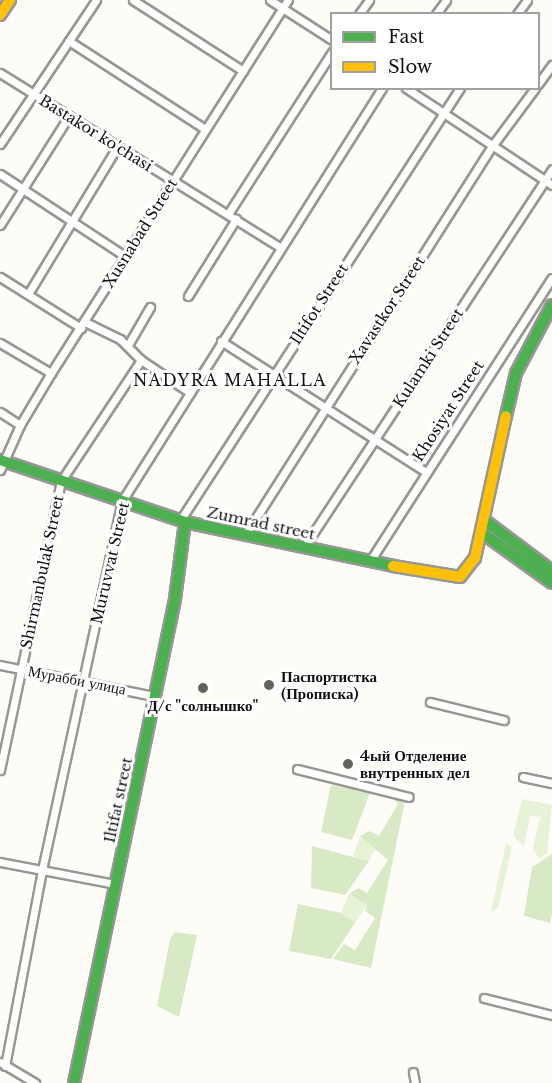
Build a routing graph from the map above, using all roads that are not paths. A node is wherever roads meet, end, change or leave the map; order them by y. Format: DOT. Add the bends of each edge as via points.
graph roads {
  1 [pos="8,0"];
  2 [pos="96,0"];
  3 [pos="133,0"];
  4 [pos="270,0"];
  5 [pos="288,0"];
  6 [pos="282,8"];
  7 [pos="0,15"];
  8 [pos="330,39"];
  9 [pos="69,41"];
  10 [pos="330,55"];
  11 [pos="552,65"];
  12 [pos="243,71"];
  13 [pos="0,73"];
  14 [pos="540,81"];
  15 [pos="381,90"];
  16 [pos="409,90"];
  17 [pos="459,90"];
  18 [pos="534,90"];
  19 [pos="34,95"];
  20 [pos="442,113"];
  21 [pos="69,116"];
  22 [pos="205,129"];
  23 [pos="0,144"];
  24 [pos="492,146"];
  25 [pos="117,147"];
  26 [pos="552,169"];
  27 [pos="0,174"];
  28 [pos="172,180"];
  29 [pos="544,180"];
  30 [pos="552,185"];
  31 [pos="23,190"];
  32 [pos="228,214"];
  33 [pos="236,219"];
  34 [pos="72,224"];
  35 [pos="0,225"];
  36 [pos="280,247"];
  37 [pos="125,256"];
  38 [pos="0,276"];
  39 [pos="552,278"];
  40 [pos="28,294"];
  41 [pos="188,296"];
  42 [pos="552,305"];
  43 [pos="150,308"];
  44 [pos="83,325"];
  45 [pos="221,341"];
  46 [pos="0,343"];
  47 [pos="128,345"];
  48 [pos="141,360"];
  49 [pos="51,373"];
  50 [pos="274,375"];
  51 [pos="189,392"];
  52 [pos="324,408"];
  53 [pos="0,412"];
  54 [pos="20,424"];
  55 [pos="375,441"];
  56 [pos="1,463"];
  57 [pos="426,472"];
  58 [pos="61,481"];
  59 [pos="122,501"];
  60 [pos="484,520"];
  61 [pos="185,522"];
  62 [pos="482,532"];
  63 [pos="245,535"];
  64 [pos="304,547"];
  65 [pos="370,561"];
  66 [pos="552,571"];
  67 [pos="552,583"];
  68 [pos="0,665"];
  69 [pos="21,669"];
  70 [pos="83,681"];
  71 [pos="154,696"];
  72 [pos="430,702"];
  73 [pos="504,720"];
  74 [pos="297,769"];
  75 [pos="0,770"];
  76 [pos="523,777"];
  77 [pos="552,783"];
  78 [pos="409,797"];
  79 [pos="0,862"];
  80 [pos="42,870"];
  81 [pos="115,884"];
  82 [pos="484,998"];
  83 [pos="552,1015"];
  84 [pos="3,1064"];
  85 [pos="413,1072"];
  86 [pos="35,1083"];
  87 [pos="74,1083"];
  88 [pos="415,1083"];
  1 -- 7 [label="street"];
  2 -- 9 [label="street"];
  3 -- 12 [label="street"];
  4 -- 6 [label="street"];
  5 -- 6 [label="street, Xusnabad Street"];
  6 -- 8 [label="street"];
  6 -- 12 [label="street, Xusnabad Street"];
  9 -- 19 [label="street"];
  9 -- 22 [label="street"];
  10 -- 32 [label="street"];
  11 -- 14 [label="street"];
  12 -- 22 [label="street, Xusnabad Street"];
  13 -- 19 [label="street, Bastakor ko'chasi"];
  15 -- 36 [label="street, Muruvvat Street"];
  16 -- 20 [label="street"];
  17 -- 20 [label="street, Iltifot Street"];
  18 -- 24 [label="street, Xavastkor Street"];
  19 -- 21 [label="street, Bastakor ko'chasi"];
  19 -- 23 [label="street"];
  20 -- 24 [label="street"];
  20 -- 50 [label="street, Iltifot Street"];
  21 -- 25 [label="street, Bastakor ko'chasi"];
  21 -- 31 [label="street"];
  22 -- 28 [label="street, Xusnabad Street"];
  24 -- 29 [label="street"];
  24 -- 52 [label="street, Xavastkor Street"];
  25 -- 28 [label="street, Bastakor ko'chasi"];
  25 -- 34 [label="street"];
  26 -- 29 [label="street, Kulamki Street"];
  27 -- 31 [label="street"];
  28 -- 32 [label="street, Bastakor ko'chasi"];
  28 -- 37 [label="street, Xusnabad Street"];
  29 -- 30 [label="street"];
  29 -- 55 [label="street, Kulamki Street"];
  31 -- 34 [label="street"];
  31 -- 35 [label="street"];
  32 -- 33 [label="street, Bastakor ko'chasi"];
  33 -- 36 [label="street, Bastakor ko'chasi"];
  33 -- 41 [label="street"];
  34 -- 37 [label="street"];
  34 -- 40 [label="street"];
  36 -- 45 [label="street, Muruvvat Street"];
  37 -- 44 [label="street, Xusnabad Street"];
  38 -- 40 [label="street"];
  39 -- 57 [label="street, Khosiyat Street"];
  40 -- 44 [label="street"];
  42 -- 60 [label="street" via="516,372"];
  43 -- 47 [label="street"];
  44 -- 47 [label="street"];
  44 -- 49 [label="street, Xusnabad Street"];
  45 -- 50 [label="street"];
  45 -- 51 [label="street, Muruvvat Street"];
  46 -- 49 [label="street"];
  47 -- 48 [label="street"];
  48 -- 51 [label="street"];
  48 -- 58 [label="street, Shirmаnbulak Street"];
  49 -- 54 [label="street, Xusnabad Street"];
  50 -- 52 [label="street"];
  50 -- 61 [label="street, Iltifot Street" via="183,516"];
  51 -- 59 [label="street, Muruvvat Street"];
  52 -- 55 [label="street"];
  52 -- 63 [label="street, Xavastkor Street"];
  53 -- 54 [label="street"];
  54 -- 56 [label="street, Xusnabad Street"];
  55 -- 57 [label="street"];
  55 -- 64 [label="street, Kulamki Street"];
  56 -- 58 [label="street, Zumrad street"];
  57 -- 65 [label="street, Khosiyat Street"];
  58 -- 59 [label="street, Zumrad street"];
  58 -- 69 [label="street, Shirmаnbulak Street"];
  59 -- 61 [label="street, Zumrad street"];
  59 -- 70 [label="street, Muruvvat Street"];
  60 -- 62 [label="street, Zumrad street"];
  60 -- 66 [label="street"];
  61 -- 63 [label="street, Zumrad street"];
  61 -- 71 [label="street, Iltifаt street" via="175,598"];
  62 -- 65 [label="street, Zumrad street" via="472,565 458,577"];
  62 -- 67 [label="street"];
  63 -- 64 [label="street, Zumrad street"];
  64 -- 65 [label="street, Zumrad street"];
  68 -- 69 [label="street, Мурабби улица"];
  69 -- 70 [label="street, Мурабби улица"];
  69 -- 75 [label="street, Shirmаnbulak Street"];
  70 -- 71 [label="street, Мурабби улица"];
  70 -- 80 [label="street, Muruvvat Street"];
  71 -- 81 [label="street, Iltifаt street"];
  72 -- 73 [label="street"];
  74 -- 78 [label="street"];
  76 -- 77 [label="street"];
  79 -- 80 [label="street"];
  80 -- 81 [label="street"];
  80 -- 84 [label="street, Muruvvat Street"];
  81 -- 87 [label="street, Iltifаt street"];
  82 -- 83 [label="street"];
  84 -- 86 [label="street"];
  85 -- 88 [label="street"];
}
